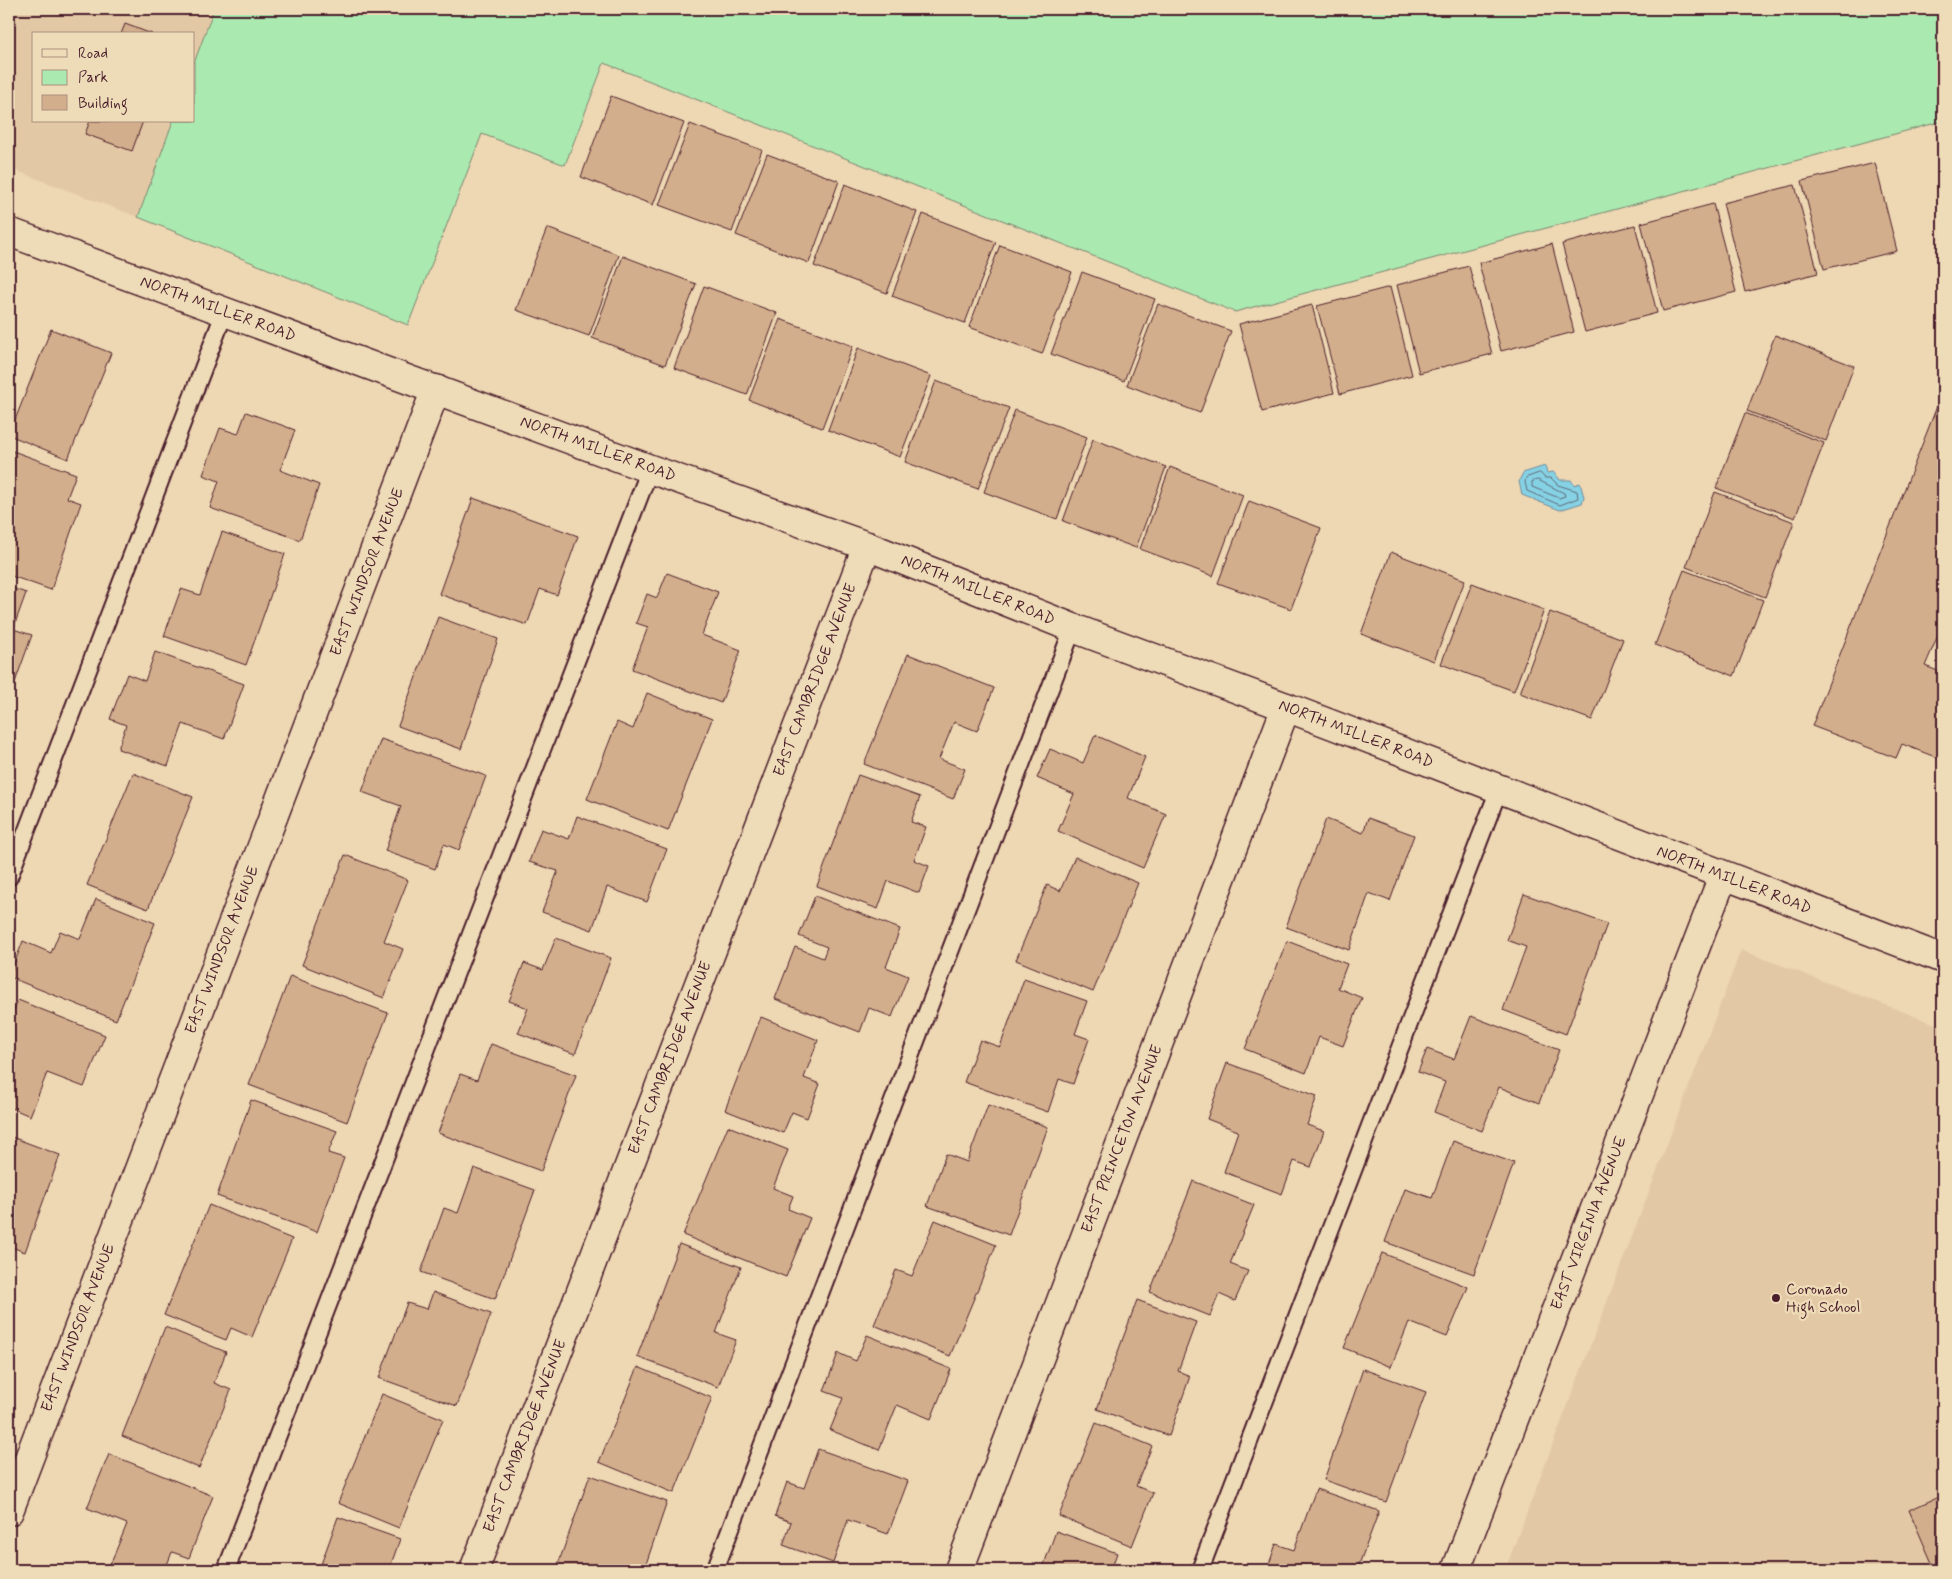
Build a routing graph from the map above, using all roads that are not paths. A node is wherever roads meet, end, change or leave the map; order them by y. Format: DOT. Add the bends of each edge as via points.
graph roads {
  1 [pos="9,233"];
  2 [pos="225,311"];
  3 [pos="436,389"];
  4 [pos="650,469"];
  5 [pos="866,546"];
  6 [pos="1073,628"];
  7 [pos="1286,707"];
  8 [pos="1499,789"];
  9 [pos="1723,876"];
  10 [pos="9,877"];
  11 [pos="1943,959"];
  12 [pos="9,1511"];
  13 [pos="226,1570"];
  14 [pos="474,1570"];
  15 [pos="715,1570"];
  16 [pos="959,1570"];
  17 [pos="1200,1570"];
  18 [pos="1456,1570"];
  1 -- 2 [label="street, NORTH MILLER ROAD"];
  2 -- 3 [label="street, NORTH MILLER ROAD"];
  2 -- 10 [label="lane"];
  3 -- 4 [label="street, NORTH MILLER ROAD"];
  3 -- 12 [label="street, EAST WINDSOR AVENUE"];
  4 -- 5 [label="street, NORTH MILLER ROAD"];
  4 -- 13 [label="lane"];
  5 -- 6 [label="street, NORTH MILLER ROAD"];
  5 -- 14 [label="street, EAST CAMBRIDGE AVENUE"];
  6 -- 7 [label="street, NORTH MILLER ROAD"];
  6 -- 15 [label="lane"];
  7 -- 8 [label="street, NORTH MILLER ROAD"];
  7 -- 16 [label="street, EAST PRINCETON AVENUE"];
  8 -- 9 [label="street, NORTH MILLER ROAD"];
  8 -- 17 [label="lane"];
  9 -- 11 [label="street, NORTH MILLER ROAD"];
  9 -- 18 [label="street, EAST VIRGINIA AVENUE"];
}
